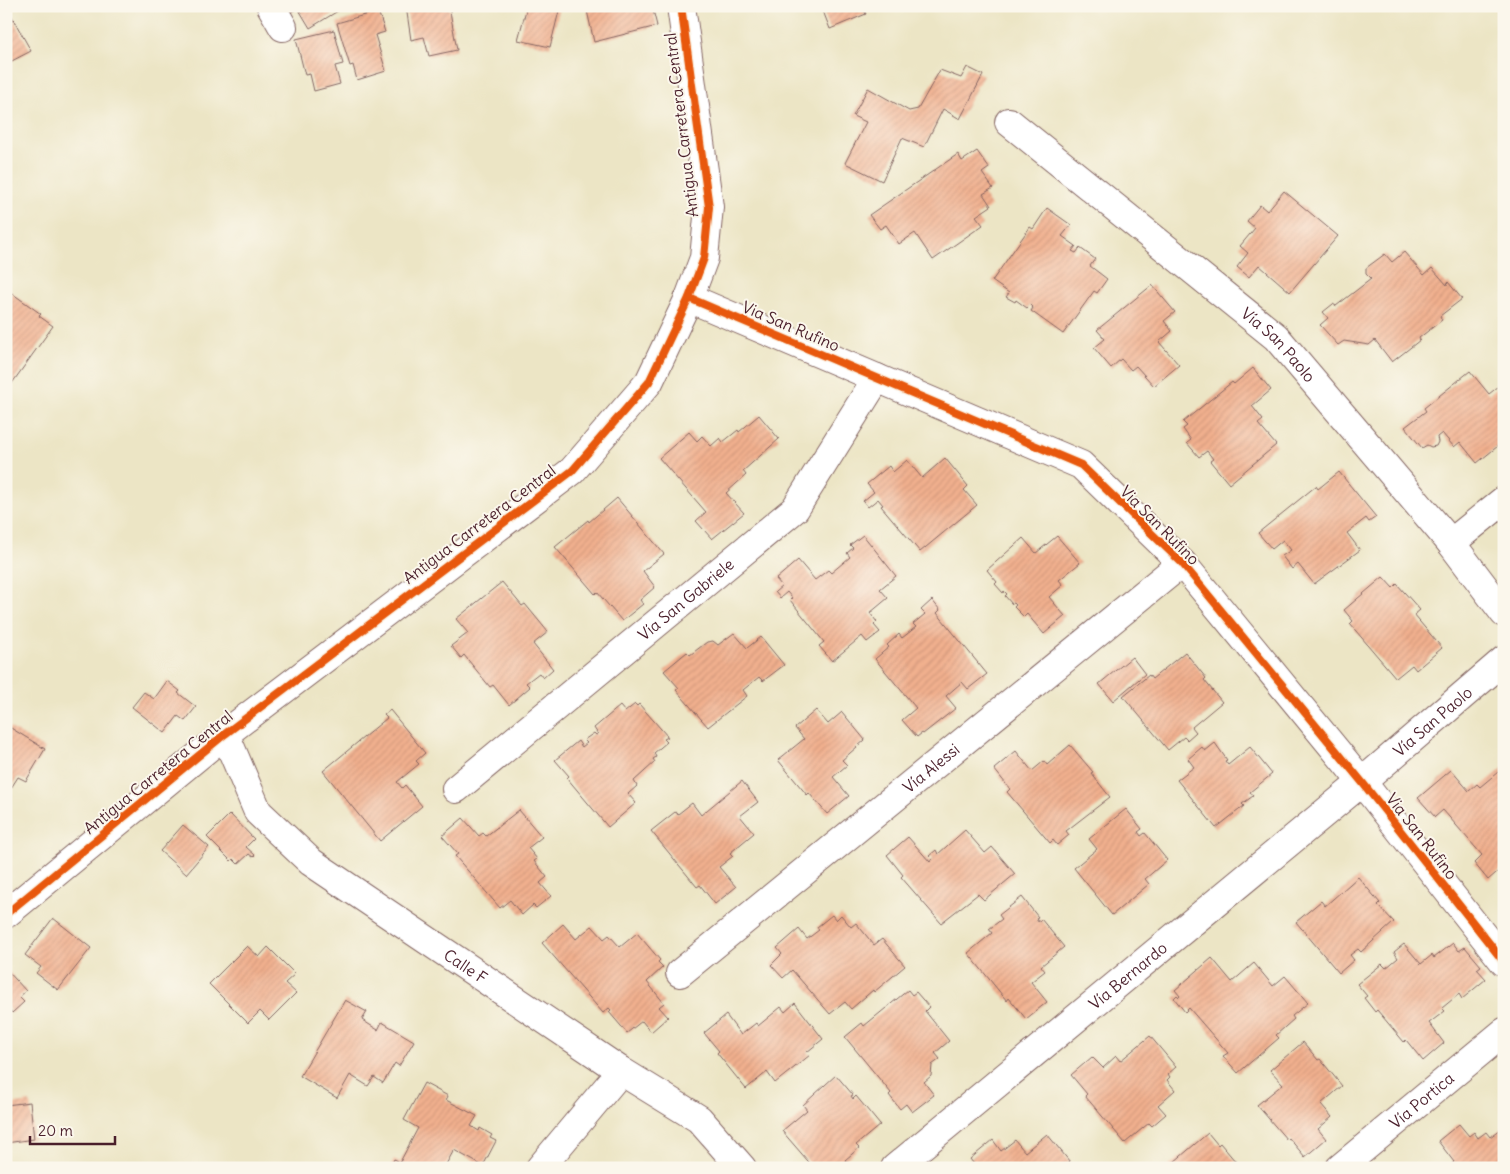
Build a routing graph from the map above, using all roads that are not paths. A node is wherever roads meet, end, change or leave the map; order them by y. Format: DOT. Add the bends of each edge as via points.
graph roads {
  1 [pos="681,6"];
  2 [pos="1008,122"];
  3 [pos="689,298"];
  4 [pos="876,378"];
  5 [pos="1504,500"];
  6 [pos="1451,543"];
  7 [pos="1182,564"];
  8 [pos="1504,613"];
  9 [pos="1504,660"];
  10 [pos="225,734"];
  11 [pos="1362,782"];
  12 [pos="456,789"];
  13 [pos="6,914"];
  14 [pos="1504,962"];
  15 [pos="680,973"];
  16 [pos="1504,1032"];
  17 [pos="622,1071"];
  18 [pos="540,1168"];
  19 [pos="742,1168"];
  20 [pos="895,1168"];
  21 [pos="1340,1168"];
  1 -- 3 [label="street, Antigua Carretera Central" via="709,207 704,258"];
  2 -- 6 [label="street, Vía San Paolo" via="1276,337"];
  3 -- 4 [label="street, Via San Rufino"];
  3 -- 10 [label="street, Antigua Carretera Central" via="648,382 572,471"];
  4 -- 7 [label="street, Via San Rufino" via="1081,466"];
  4 -- 12 [label="street, Vía San Gabriele" via="795,509"];
  5 -- 6 [label="street"];
  6 -- 8 [label="street, Vía San Paolo"];
  7 -- 11 [label="street, Via San Rufino"];
  7 -- 15 [label="street, Vía Alessi"];
  9 -- 11 [label="street, Vía San Paolo"];
  10 -- 13 [label="street, Antigua Carretera Central"];
  10 -- 17 [label="street, Calle F" via="258,812 311,862"];
  11 -- 14 [label="street, Via San Rufino"];
  11 -- 20 [label="street, Vía Bernardo"];
  16 -- 21 [label="street, Vía Portica"];
  17 -- 18 [label="street"];
  17 -- 19 [label="street, Calle F" via="699,1119"];
}
